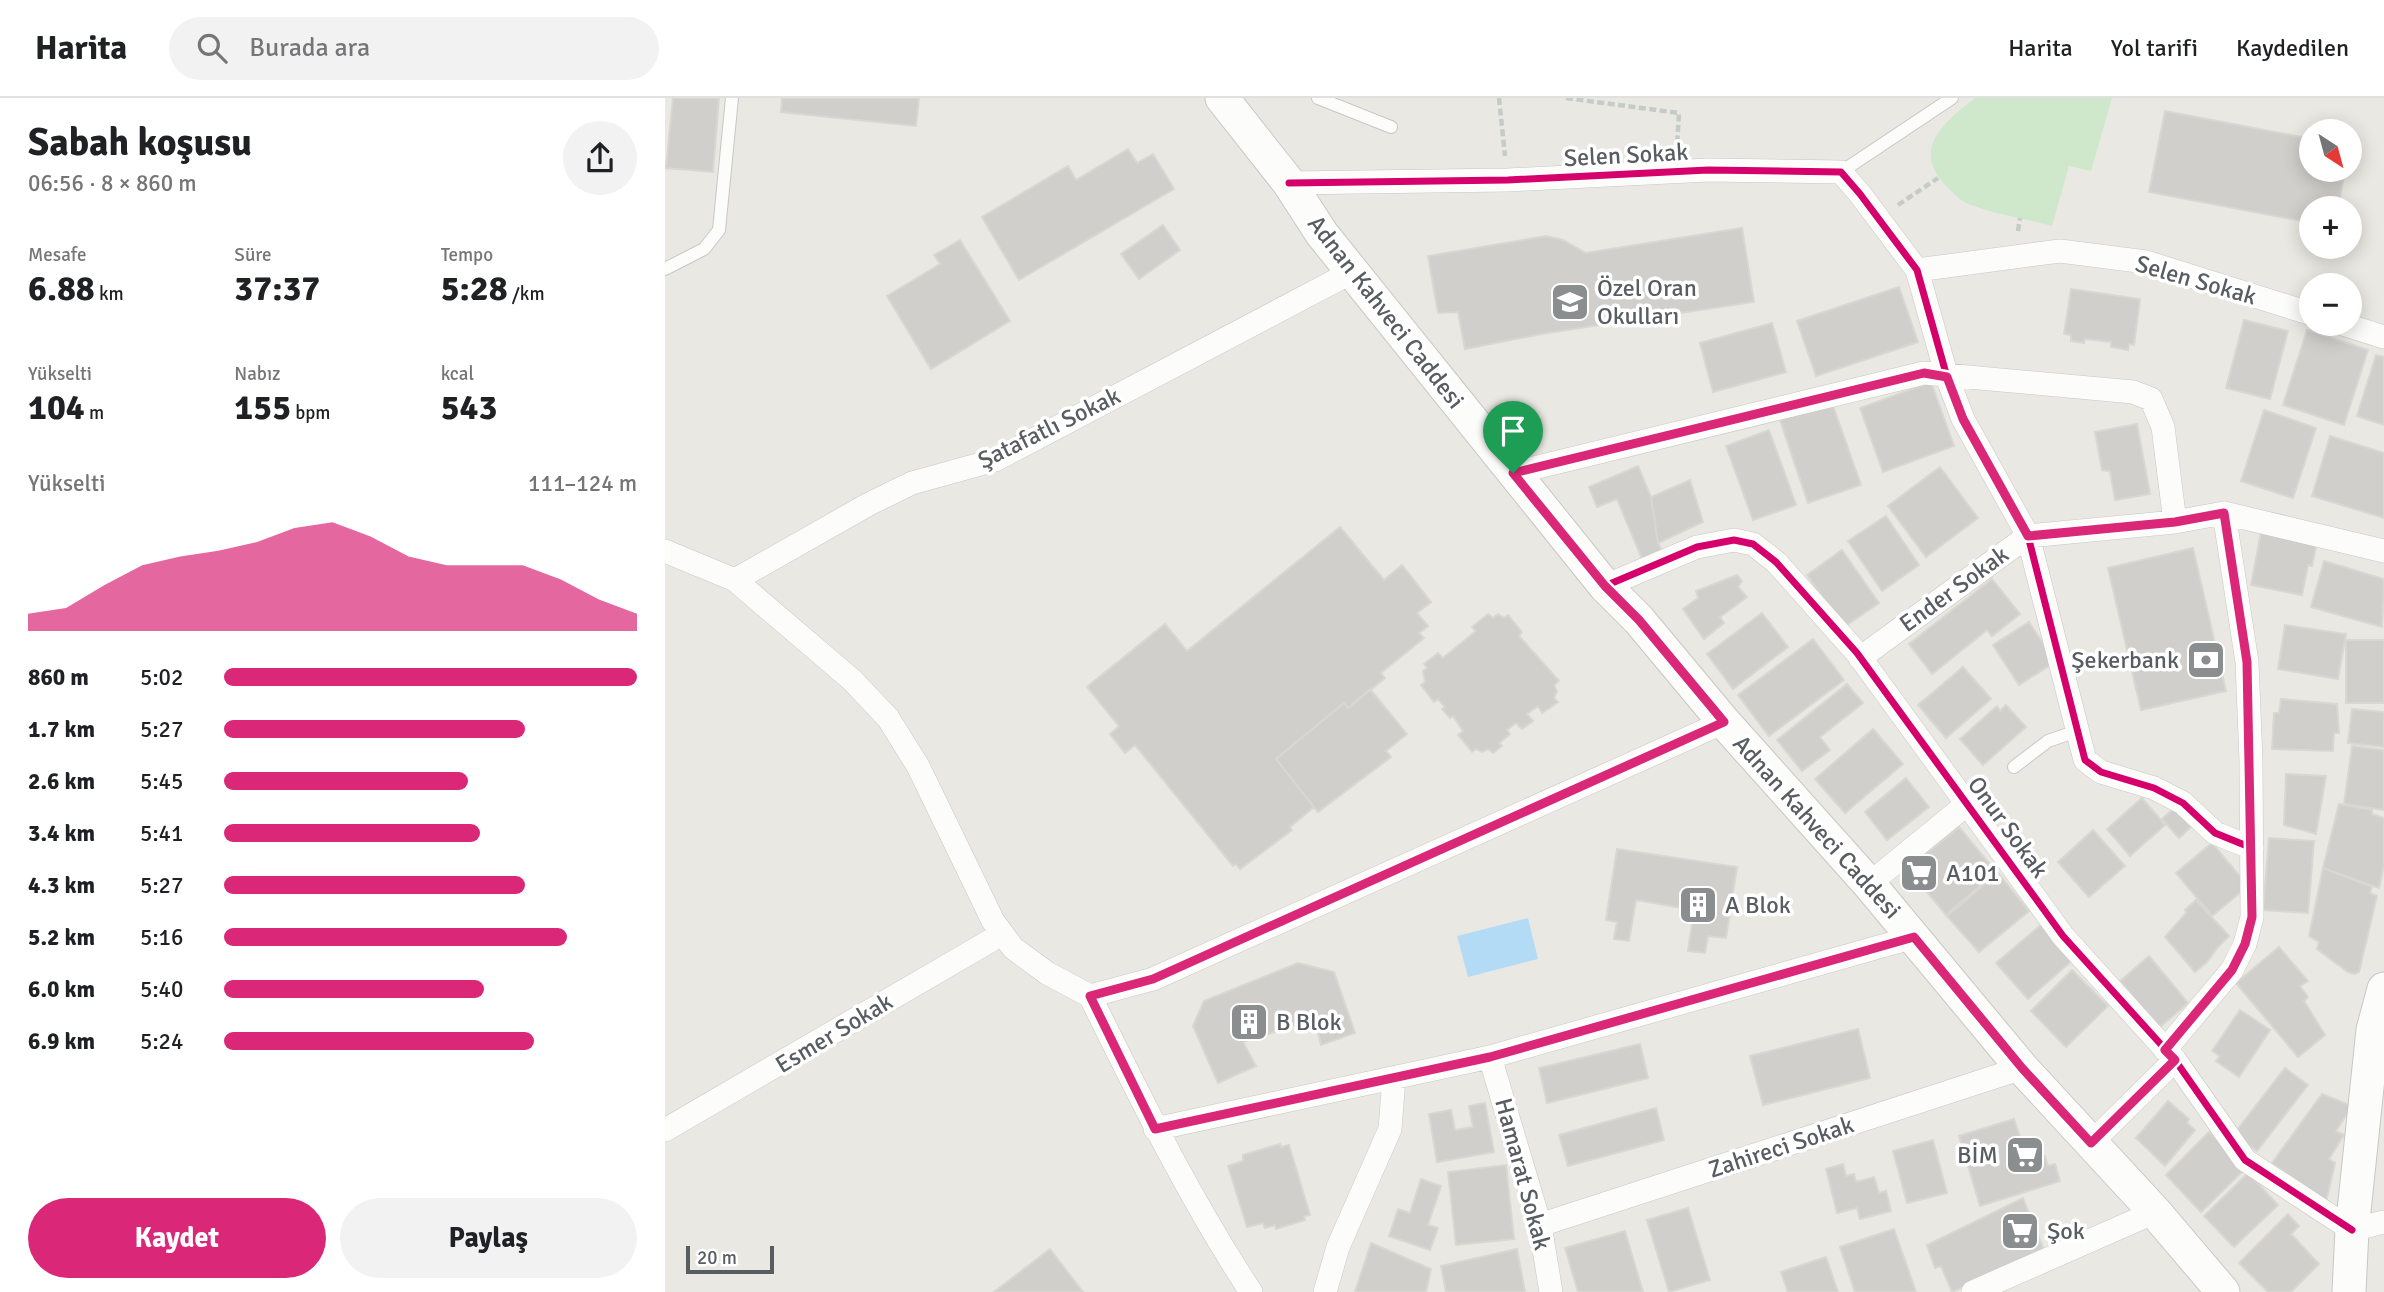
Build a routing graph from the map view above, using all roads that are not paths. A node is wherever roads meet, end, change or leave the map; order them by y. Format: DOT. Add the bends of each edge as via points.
graph roads {
  1 [pos="732,98"];
  2 [pos="1222,98"];
  3 [pos="1318,98"];
  4 [pos="1952,98"];
  5 [pos="1391,127"];
  6 [pos="1841,172"];
  7 [pos="1289,183"];
  8 [pos="665,269"];
  9 [pos="1917,270"];
  10 [pos="1352,272"];
  11 [pos="2299,310"];
  12 [pos="2362,330"];
  13 [pos="2384,337"];
  14 [pos="1947,377"];
  15 [pos="1513,473"];
  16 [pos="2224,513"];
  17 [pos="2175,522"];
  18 [pos="2028,536"];
  19 [pos="665,551"];
  20 [pos="2384,551"];
  21 [pos="735,580"];
  22 [pos="1605,586"];
  23 [pos="1860,658"];
  24 [pos="1724,722"];
  25 [pos="2077,730"];
  26 [pos="2014,767"];
  27 [pos="1967,804"];
  28 [pos="2252,848"];
  29 [pos="1869,884"];
  30 [pos="1002,933"];
  31 [pos="1914,937"];
  32 [pos="2384,989"];
  33 [pos="1090,996"];
  34 [pos="2379,1029"];
  35 [pos="2170,1055"];
  36 [pos="1490,1057"];
  37 [pos="2022,1068"];
  38 [pos="1394,1077"];
  39 [pos="1155,1129"];
  40 [pos="665,1130"];
  41 [pos="2091,1143"];
  42 [pos="2155,1212"];
  43 [pos="2384,1222"];
  44 [pos="1540,1225"];
  45 [pos="2352,1230"];
  46 [pos="2219,1289"];
  47 [pos="1251,1292"];
  48 [pos="1325,1292"];
  49 [pos="1551,1292"];
  50 [pos="1973,1292"];
  51 [pos="2349,1292"];
  1 -- 8 [label="lane" via="719,230 704,249"];
  2 -- 7 [label="main road, Adnan Kahveci Caddesi"];
  3 -- 5 [label="lane"];
  4 -- 6 [label="lane"];
  6 -- 7 [label="street, Selen Sokak" via="1708,170 1508,180"];
  6 -- 9 [label="street"];
  7 -- 10 [label="main road, Adnan Kahveci Caddesi"];
  9 -- 11 [label="street, Selen Sokak" via="2060,251 2146,262"];
  9 -- 14 [label="street"];
  10 -- 15 [label="main road, Adnan Kahveci Caddesi"];
  10 -- 21 [label="street, Şatafatlı Sokak" via="995,460 912,483"];
  12 -- 13 [label="street"];
  14 -- 15 [label="street" via="1924,373"];
  14 -- 17 [label="street" via="2133,392 2151,399 2163,428"];
  14 -- 18 [label="street" via="1963,419"];
  15 -- 22 [label="main road, Adnan Kahveci Caddesi"];
  16 -- 17 [label="street, Ender Sokak"];
  16 -- 20 [label="street, Ender Sokak"];
  16 -- 28 [label="street" via="2247,662"];
  17 -- 18 [label="street, Ender Sokak"];
  18 -- 23 [label="street, Ender Sokak"];
  18 -- 25 [label="street"];
  19 -- 21 [label="street"];
  21 -- 30 [label="street" via="852,680 888,718 918,766"];
  22 -- 23 [label="street, Onur Sokak" via="1697,547 1734,540 1753,544 1776,562"];
  22 -- 24 [label="main road, Adnan Kahveci Caddesi"];
  23 -- 27 [label="street, Onur Sokak"];
  24 -- 29 [label="main road, Adnan Kahveci Caddesi"];
  24 -- 33 [label="street" via="1153,979"];
  25 -- 26 [label="lane" via="2048,741"];
  25 -- 28 [label="street" via="2085,760 2101,772 2174,798 2215,833"];
  27 -- 29 [label="street"];
  27 -- 35 [label="street, Onur Sokak" via="2063,936"];
  28 -- 35 [label="street" via="2252,917 2245,944 2232,970"];
  29 -- 31 [label="main road, Adnan Kahveci Caddesi"];
  30 -- 33 [label="street" via="1013,948 1047,973"];
  30 -- 40 [label="street, Esmer Sokak"];
  31 -- 36 [label="street"];
  31 -- 37 [label="main road, Adnan Kahveci Caddesi"];
  32 -- 34 [label="main road"];
  33 -- 39 [label="street"];
  34 -- 45 [label="main road"];
  35 -- 41 [label="street"];
  35 -- 45 [label="street, Onur Sokak" via="2245,1160"];
  36 -- 38 [label="street"];
  36 -- 44 [label="street, Hamarat Sokak"];
  37 -- 41 [label="main road, Adnan Kahveci Caddesi"];
  37 -- 44 [label="street, Zahireci Sokak"];
  38 -- 39 [label="street"];
  38 -- 48 [label="street" via="1390,1129 1338,1247"];
  39 -- 47 [label="street"];
  41 -- 42 [label="main road, Adnan Kahveci Caddesi"];
  42 -- 46 [label="main road, Adnan Kahveci Caddesi"];
  42 -- 50 [label="street"];
  43 -- 45 [label="street"];
  44 -- 49 [label="street, Hamarat Sokak"];
  45 -- 51 [label="main road"];
}
